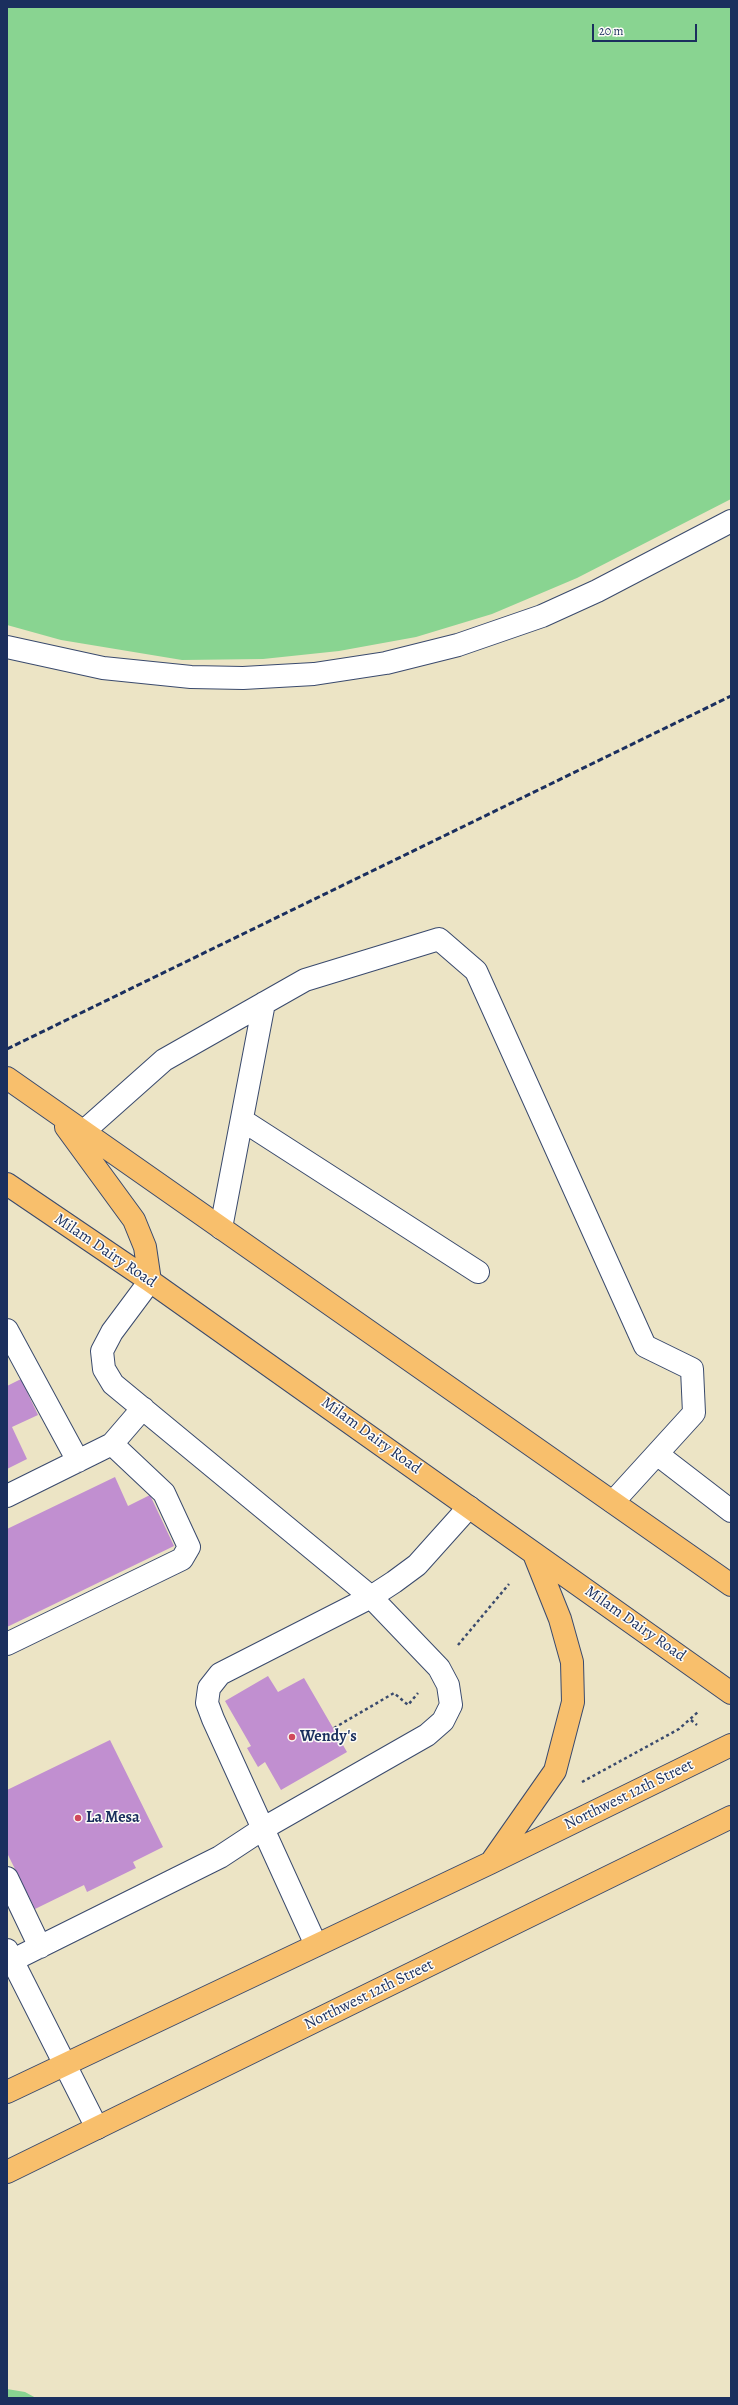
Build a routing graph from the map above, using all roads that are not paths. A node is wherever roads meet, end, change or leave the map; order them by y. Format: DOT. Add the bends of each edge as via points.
graph roads {
  1 [pos="731,521"];
  2 [pos="7,647"];
  3 [pos="264,1003"];
  4 [pos="7,1078"];
  5 [pos="56,1113"];
  6 [pos="242,1120"];
  7 [pos="83,1132"];
  8 [pos="7,1184"];
  9 [pos="220,1228"];
  10 [pos="478,1272"];
  11 [pos="150,1281"];
  12 [pos="7,1330"];
  13 [pos="143,1408"];
  14 [pos="112,1444"];
  15 [pos="656,1454"];
  16 [pos="78,1461"];
  17 [pos="7,1496"];
  18 [pos="613,1502"];
  19 [pos="469,1507"];
  20 [pos="731,1511"];
  21 [pos="534,1554"];
  22 [pos="731,1585"];
  23 [pos="371,1597"];
  24 [pos="7,1644"];
  25 [pos="731,1693"];
  26 [pos="731,1746"];
  27 [pos="731,1817"];
  28 [pos="264,1828"];
  29 [pos="490,1863"];
  30 [pos="7,1878"];
  31 [pos="316,1945"];
  32 [pos="40,1947"];
  33 [pos="9,1958"];
  34 [pos="65,2064"];
  35 [pos="7,2092"];
  36 [pos="97,2128"];
  37 [pos="7,2172"];
  1 -- 2 [label="lane" via="597,591 542,616 458,645 386,663 314,674 243,678 183,677 103,668"];
  3 -- 6 [label="lane"];
  3 -- 7 [label="lane" via="164,1060"];
  3 -- 15 [label="lane" via="305,980 439,939 476,971 644,1346 692,1369 694,1413"];
  4 -- 5 [label="main road"];
  5 -- 7 [label="main road"];
  5 -- 11 [label="main road" via="134,1220 145,1247"];
  6 -- 9 [label="lane"];
  6 -- 10 [label="lane"];
  7 -- 9 [label="main road"];
  8 -- 11 [label="main road, Milam Dairy Road"];
  9 -- 18 [label="main road"];
  11 -- 13 [label="lane" via="112,1332 102,1351 104,1369 113,1384"];
  11 -- 19 [label="main road, Milam Dairy Road"];
  12 -- 16 [label="lane"];
  13 -- 14 [label="lane"];
  13 -- 23 [label="lane"];
  14 -- 16 [label="lane"];
  14 -- 24 [label="lane" via="164,1494 189,1547 182,1559"];
  15 -- 18 [label="lane"];
  15 -- 20 [label="lane"];
  16 -- 17 [label="lane"];
  18 -- 22 [label="main road"];
  19 -- 21 [label="main road, Milam Dairy Road"];
  19 -- 23 [label="lane" via="417,1565"];
  21 -- 25 [label="main road, Milam Dairy Road"];
  21 -- 29 [label="main road" via="560,1619 572,1662 573,1702 554,1772"];
  23 -- 28 [label="lane" via="220,1674 209,1688 207,1704"];
  23 -- 28 [label="lane" via="439,1668 448,1685 451,1705 443,1721 427,1735"];
  26 -- 29 [label="main road, Northwest 12th Street"];
  27 -- 36 [label="main road, Northwest 12th Street"];
  28 -- 31 [label="lane"];
  28 -- 32 [label="lane" via="220,1857"];
  29 -- 31 [label="main road, Northwest 12th Street"];
  30 -- 32 [label="lane"];
  31 -- 34 [label="main road, Northwest 12th Street"];
  32 -- 33 [label="lane"];
  33 -- 34 [label="lane"];
  34 -- 35 [label="main road, Northwest 12th Street"];
  34 -- 36 [label="lane"];
  36 -- 37 [label="main road, Northwest 12th Street"];
}
